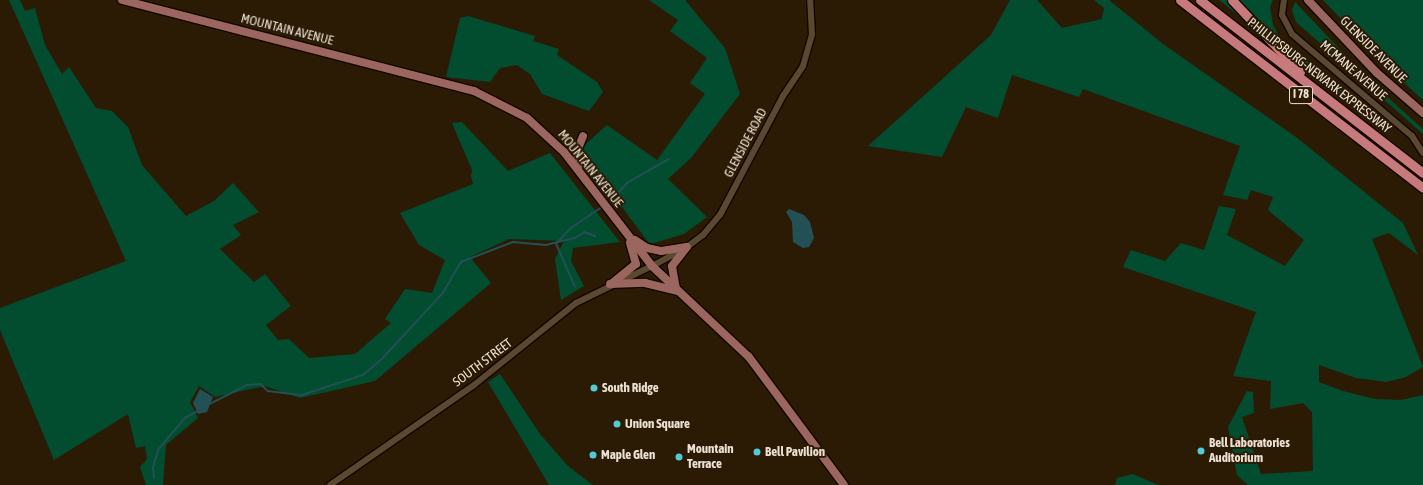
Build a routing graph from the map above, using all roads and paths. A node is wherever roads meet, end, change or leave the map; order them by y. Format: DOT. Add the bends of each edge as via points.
graph roads {
  1 [pos="122,0"];
  2 [pos="810,0"];
  3 [pos="1180,0"];
  4 [pos="1200,0"];
  5 [pos="1232,0"];
  6 [pos="1284,0"];
  7 [pos="1308,0"];
  8 [pos="1346,113"];
  9 [pos="1423,113"];
  10 [pos="583,136"];
  11 [pos="1423,153"];
  12 [pos="578,169"];
  13 [pos="1423,173"];
  14 [pos="1423,188"];
  15 [pos="626,232"];
  16 [pos="687,248"];
  17 [pos="652,266"];
  18 [pos="610,284"];
  19 [pos="677,292"];
  20 [pos="330,485"];
  21 [pos="844,485"];
  1 -- 12 [label="main road, MOUNTAIN AVENUE" via="474,91 508,107 540,128"];
  2 -- 16 [label="street, GLENSIDE ROAD" via="812,35 803,66 783,96 720,215"];
  3 -- 14 [label="highway, PHILLIPSBURG-NEWARK EXPRESSWAY / I 78"];
  4 -- 8 [label="highway, PHILLIPSBURG-NEWARK EXPRESSWAY / I 78"];
  5 -- 8 [label="highway" via="1299,71"];
  6 -- 11 [label="street, MCMANE AVENUE" via="1282,15 1292,34 1412,136"];
  7 -- 9 [label="main road, GLENSIDE AVENUE" via="1377,73"];
  8 -- 13 [label="highway, PHILLIPSBURG-NEWARK EXPRESSWAY / I 78"];
  10 -- 12 [label="main road" via="577,151"];
  12 -- 15 [label="main road, MOUNTAIN AVENUE"];
  15 -- 16 [label="main road" via="642,245 654,250"];
  15 -- 17 [label="main road, MOUNTAIN AVENUE"];
  15 -- 18 [label="main road" via="636,264"];
  16 -- 17 [label="street, GLENSIDE ROAD"];
  16 -- 19 [label="main road" via="672,266"];
  17 -- 18 [label="street, SOUTH STREET"];
  17 -- 19 [label="main road, MOUNTAIN AVENUE"];
  18 -- 19 [label="main road" via="645,283"];
  18 -- 20 [label="street, SOUTH STREET" via="565,310 474,385"];
  19 -- 21 [label="main road, MOUNTAIN AVENUE" via="749,357"];
}
